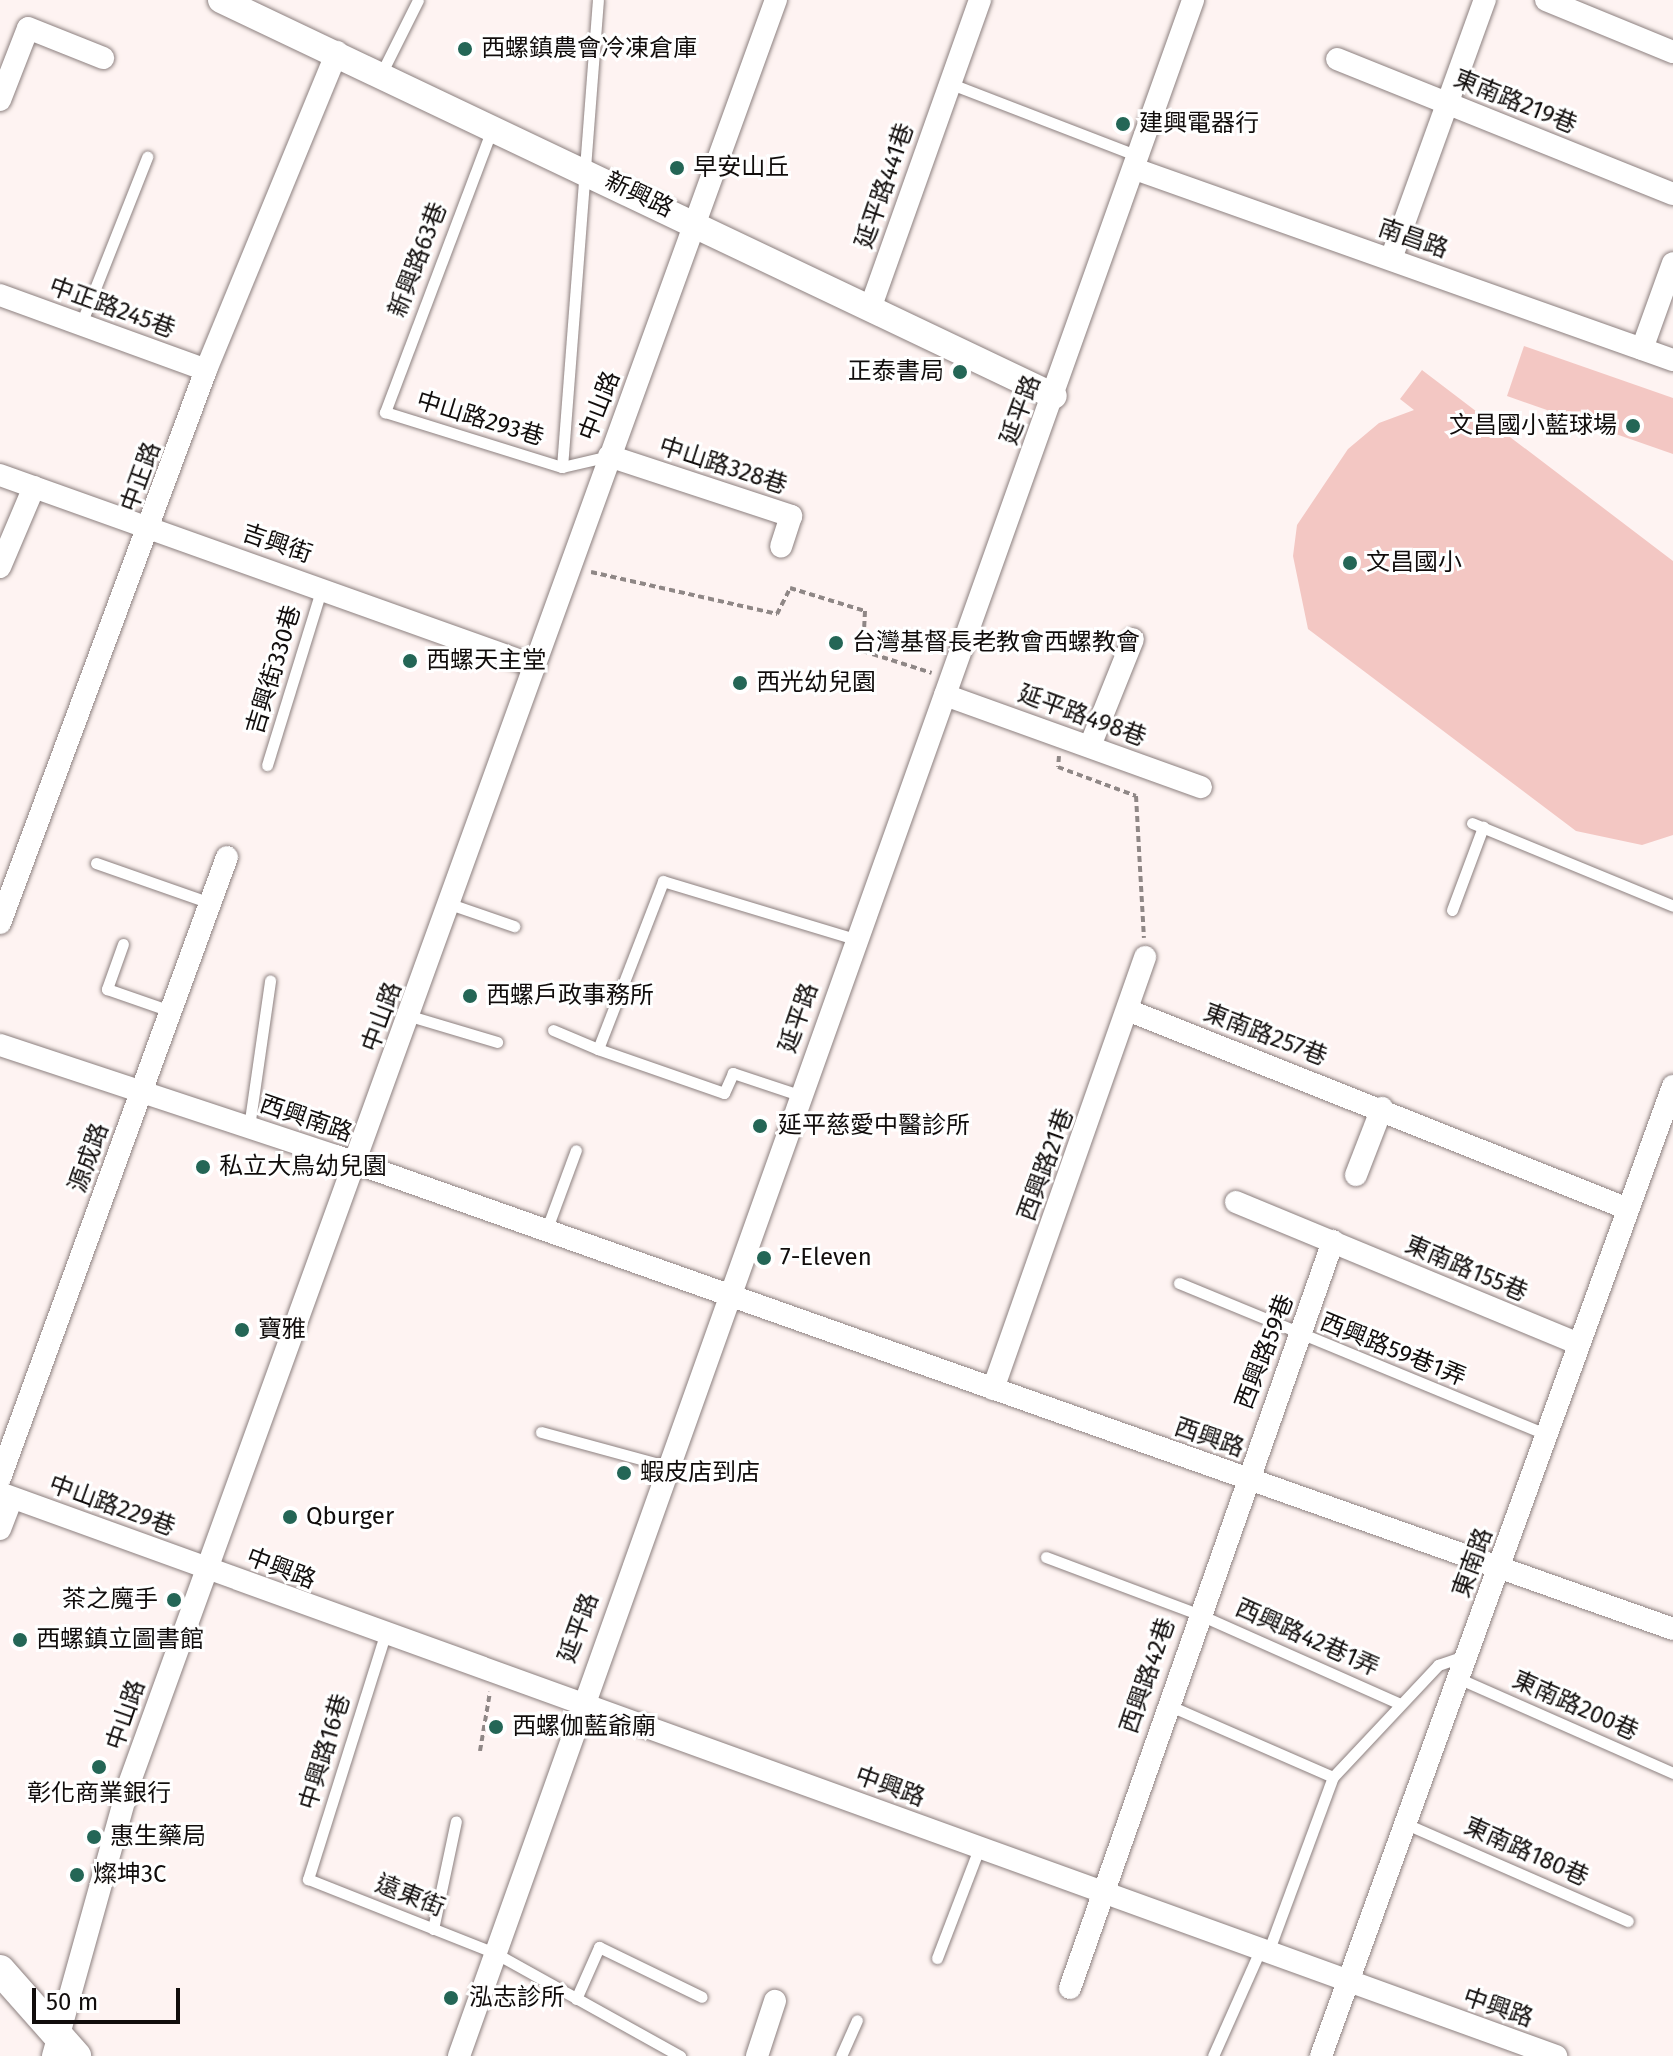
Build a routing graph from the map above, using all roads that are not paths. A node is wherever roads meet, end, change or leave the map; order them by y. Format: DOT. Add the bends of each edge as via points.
graph roads {
  1 [pos="221,0"];
  2 [pos="418,0"];
  3 [pos="598,0"];
  4 [pos="776,0"];
  5 [pos="980,0"];
  6 [pos="1193,0"];
  7 [pos="1485,0"];
  8 [pos="1546,0"];
  9 [pos="337,52"];
  10 [pos="1673,52"];
  11 [pos="103,58"];
  12 [pos="1337,59"];
  13 [pos="382,72"];
  14 [pos="948,83"];
  15 [pos="0,100"];
  16 [pos="1446,103"];
  17 [pos="493,124"];
  18 [pos="147,157"];
  19 [pos="1137,162"];
  20 [pos="581,167"];
  21 [pos="1673,194"];
  22 [pos="697,223"];
  23 [pos="1391,259"];
  24 [pos="1673,263"];
  25 [pos="0,295"];
  26 [pos="871,306"];
  27 [pos="81,324"];
  28 [pos="1642,349"];
  29 [pos="1673,360"];
  30 [pos="206,370"];
  31 [pos="1054,396"];
  32 [pos="385,412"];
  33 [pos="609,456"];
  34 [pos="562,467"];
  35 [pos="0,475"];
  36 [pos="34,487"];
  37 [pos="150,528"];
  38 [pos="781,546"];
  39 [pos="0,567"];
  40 [pos="322,587"];
  41 [pos="1133,639"];
  42 [pos="535,666"];
  43 [pos="948,687"];
  44 [pos="1090,746"];
  45 [pos="267,765"];
  46 [pos="1201,787"];
  47 [pos="227,857"];
  48 [pos="96,863"];
  49 [pos="210,903"];
  50 [pos="450,904"];
  51 [pos="1673,906"];
  52 [pos="1452,910"];
  53 [pos="0,923"];
  54 [pos="514,926"];
  55 [pos="855,939"];
  56 [pos="123,944"];
  57 [pos="1145,957"];
  58 [pos="270,981"];
  59 [pos="170,1011"];
  60 [pos="1130,1011"];
  61 [pos="410,1016"];
  62 [pos="553,1030"];
  63 [pos="497,1042"];
  64 [pos="0,1045"];
  65 [pos="598,1049"];
  66 [pos="1673,1086"];
  67 [pos="140,1092"];
  68 [pos="799,1095"];
  69 [pos="1382,1108"];
  70 [pos="249,1127"];
  71 [pos="576,1150"];
  72 [pos="357,1163"];
  73 [pos="1356,1175"];
  74 [pos="1236,1202"];
  75 [pos="1628,1209"];
  76 [pos="546,1231"];
  77 [pos="1333,1241"];
  78 [pos="1179,1283"];
  79 [pos="728,1296"];
  80 [pos="1300,1337"];
  81 [pos="1579,1344"];
  82 [pos="993,1389"];
  83 [pos="541,1432"];
  84 [pos="1549,1435"];
  85 [pos="666,1466"];
  86 [pos="0,1478"];
  87 [pos="1244,1478"];
  88 [pos="6,1496"];
  89 [pos="0,1529"];
  90 [pos="1046,1557"];
  91 [pos="205,1568"];
  92 [pos="1498,1570"];
  93 [pos="1198,1614"];
  94 [pos="1673,1629"];
  95 [pos="384,1638"];
  96 [pos="1469,1654"];
  97 [pos="1460,1679"];
  98 [pos="579,1703"];
  99 [pos="1398,1703"];
  100 [pos="1166,1704"];
  101 [pos="1673,1773"];
  102 [pos="1333,1777"];
  103 [pos="456,1821"];
  104 [pos="1406,1824"];
  105 [pos="980,1846"];
  106 [pos="308,1879"];
  107 [pos="1105,1891"];
  108 [pos="1628,1921"];
  109 [pos="433,1929"];
  110 [pos="1266,1947"];
  111 [pos="495,1953"];
  112 [pos="937,1958"];
  113 [pos="0,1970"];
  114 [pos="1348,1983"];
  115 [pos="1070,1988"];
  116 [pos="702,1997"];
  117 [pos="576,1999"];
  118 [pos="775,2001"];
  119 [pos="857,2020"];
  120 [pos="62,2049"];
  121 [pos="459,2056"];
  122 [pos="680,2056"];
  123 [pos="757,2056"];
  124 [pos="841,2056"];
  125 [pos="1213,2056"];
  126 [pos="1321,2056"];
  127 [pos="1556,2056"];
  1 -- 9 [label="street, 新興路"];
  2 -- 13 [label="lane"];
  3 -- 20 [label="lane"];
  4 -- 22 [label="street, 中山路"];
  5 -- 14 [label="street, 延平路441巷"];
  6 -- 19 [label="street, 延平路"];
  7 -- 16 [label="street"];
  8 -- 10 [label="street"];
  9 -- 13 [label="street, 新興路"];
  9 -- 30 [label="street, 中正路"];
  11 -- 15 [label="street" via="28,28"];
  12 -- 16 [label="street, 東南路219巷"];
  13 -- 17 [label="street, 新興路"];
  14 -- 19 [label="lane"];
  14 -- 26 [label="street, 延平路441巷"];
  16 -- 21 [label="street, 東南路219巷"];
  16 -- 23 [label="street"];
  17 -- 20 [label="street, 新興路"];
  17 -- 32 [label="lane, 新興路63巷"];
  18 -- 27 [label="lane"];
  19 -- 23 [label="street, 南昌路"];
  19 -- 31 [label="street, 延平路"];
  20 -- 22 [label="street, 新興路"];
  20 -- 34 [label="lane"];
  22 -- 26 [label="street, 新興路"];
  22 -- 33 [label="street, 中山路"];
  23 -- 28 [label="street, 南昌路"];
  24 -- 28 [label="street"];
  25 -- 27 [label="street, 中正路245巷"];
  26 -- 31 [label="street, 新興路"];
  27 -- 30 [label="street, 中正路245巷"];
  28 -- 29 [label="street, 南昌路"];
  30 -- 37 [label="street, 中正路"];
  31 -- 43 [label="street, 延平路"];
  32 -- 34 [label="lane, 中山路293巷"];
  33 -- 34 [label="lane, 中山路293巷"];
  33 -- 38 [label="street, 中山路328巷" via="791,516"];
  33 -- 42 [label="street, 中山路"];
  35 -- 36 [label="street, 吉興街"];
  36 -- 37 [label="street, 吉興街"];
  36 -- 39 [label="street"];
  37 -- 40 [label="street, 吉興街"];
  37 -- 53 [label="street, 中正路"];
  40 -- 42 [label="street, 吉興街"];
  40 -- 45 [label="lane, 吉興街330巷"];
  41 -- 44 [label="street"];
  42 -- 50 [label="street, 中山路"];
  43 -- 44 [label="street, 延平路498巷"];
  43 -- 55 [label="street, 延平路"];
  44 -- 46 [label="street, 延平路498巷"];
  47 -- 49 [label="street, 源成路"];
  48 -- 49 [label="lane"];
  49 -- 59 [label="street, 源成路"];
  50 -- 54 [label="lane"];
  50 -- 61 [label="street, 中山路"];
  51 -- 52 [label="lane" via="1477,825"];
  55 -- 65 [label="lane" via="663,881"];
  55 -- 68 [label="street, 延平路"];
  56 -- 59 [label="lane" via="107,989"];
  57 -- 60 [label="street, 西興路21巷"];
  58 -- 70 [label="lane"];
  59 -- 67 [label="street, 源成路"];
  60 -- 69 [label="street, 東南路257巷"];
  60 -- 82 [label="street, 西興路21巷"];
  61 -- 63 [label="lane"];
  61 -- 72 [label="street, 中山路"];
  62 -- 65 [label="lane"];
  64 -- 67 [label="street, 西興南路"];
  65 -- 68 [label="lane" via="724,1093 733,1073"];
  66 -- 75 [label="street, 東南路"];
  67 -- 70 [label="street, 西興南路"];
  67 -- 86 [label="street, 源成路"];
  68 -- 79 [label="street, 延平路"];
  69 -- 73 [label="street"];
  69 -- 75 [label="street, 東南路257巷"];
  70 -- 72 [label="street, 西興南路"];
  71 -- 76 [label="lane"];
  72 -- 76 [label="street, 西興南路"];
  72 -- 91 [label="street, 中山路"];
  74 -- 77 [label="street, 東南路155巷"];
  75 -- 81 [label="street, 東南路"];
  76 -- 79 [label="street, 西興南路"];
  77 -- 80 [label="street, 西興路59巷"];
  77 -- 81 [label="street, 東南路155巷"];
  78 -- 80 [label="lane, 西興路59巷1弄"];
  79 -- 82 [label="street, 西興路"];
  79 -- 85 [label="street, 延平路"];
  80 -- 84 [label="lane, 西興路59巷1弄"];
  80 -- 87 [label="street, 西興路59巷"];
  81 -- 84 [label="street, 東南路"];
  82 -- 87 [label="street, 西興路"];
  83 -- 85 [label="lane"];
  84 -- 92 [label="street, 東南路"];
  85 -- 98 [label="street, 延平路"];
  87 -- 92 [label="street, 西興路"];
  87 -- 93 [label="street, 西興路42巷"];
  88 -- 89 [label="street"];
  88 -- 91 [label="street, 中山路229巷"];
  90 -- 93 [label="lane, 西興路42巷1弄"];
  91 -- 95 [label="street, 中興路"];
  91 -- 120 [label="street, 中山路" via="129,1784"];
  92 -- 94 [label="street, 西興路"];
  92 -- 96 [label="street, 東南路"];
  93 -- 99 [label="lane, 西興路42巷1弄"];
  93 -- 100 [label="street, 西興路42巷"];
  95 -- 98 [label="street, 中興路"];
  95 -- 106 [label="lane, 中興路16巷"];
  96 -- 97 [label="street, 東南路"];
  96 -- 99 [label="lane" via="1438,1665"];
  97 -- 101 [label="lane, 東南路200巷"];
  97 -- 104 [label="street, 東南路"];
  98 -- 105 [label="street, 中興路"];
  98 -- 111 [label="street, 延平路"];
  99 -- 102 [label="lane"];
  100 -- 102 [label="lane"];
  100 -- 107 [label="street, 西興路42巷"];
  102 -- 110 [label="lane"];
  103 -- 109 [label="lane"];
  104 -- 108 [label="lane, 東南路180巷"];
  104 -- 114 [label="street, 東南路"];
  105 -- 107 [label="street, 中興路"];
  105 -- 112 [label="lane"];
  106 -- 109 [label="lane, 遠東街"];
  107 -- 110 [label="street, 中興路"];
  107 -- 115 [label="street, 西興路42巷"];
  109 -- 111 [label="lane, 遠東街"];
  110 -- 114 [label="street, 中興路"];
  110 -- 125 [label="lane"];
  111 -- 117 [label="lane, 遠東街"];
  111 -- 121 [label="street, 延平路"];
  113 -- 120 [label="main road"];
  114 -- 126 [label="street, 東南路"];
  114 -- 127 [label="street, 中興路"];
  116 -- 117 [label="lane" via="599,1947"];
  117 -- 122 [label="lane, 遠東街"];
  118 -- 123 [label="street"];
  119 -- 124 [label="lane"];
}
